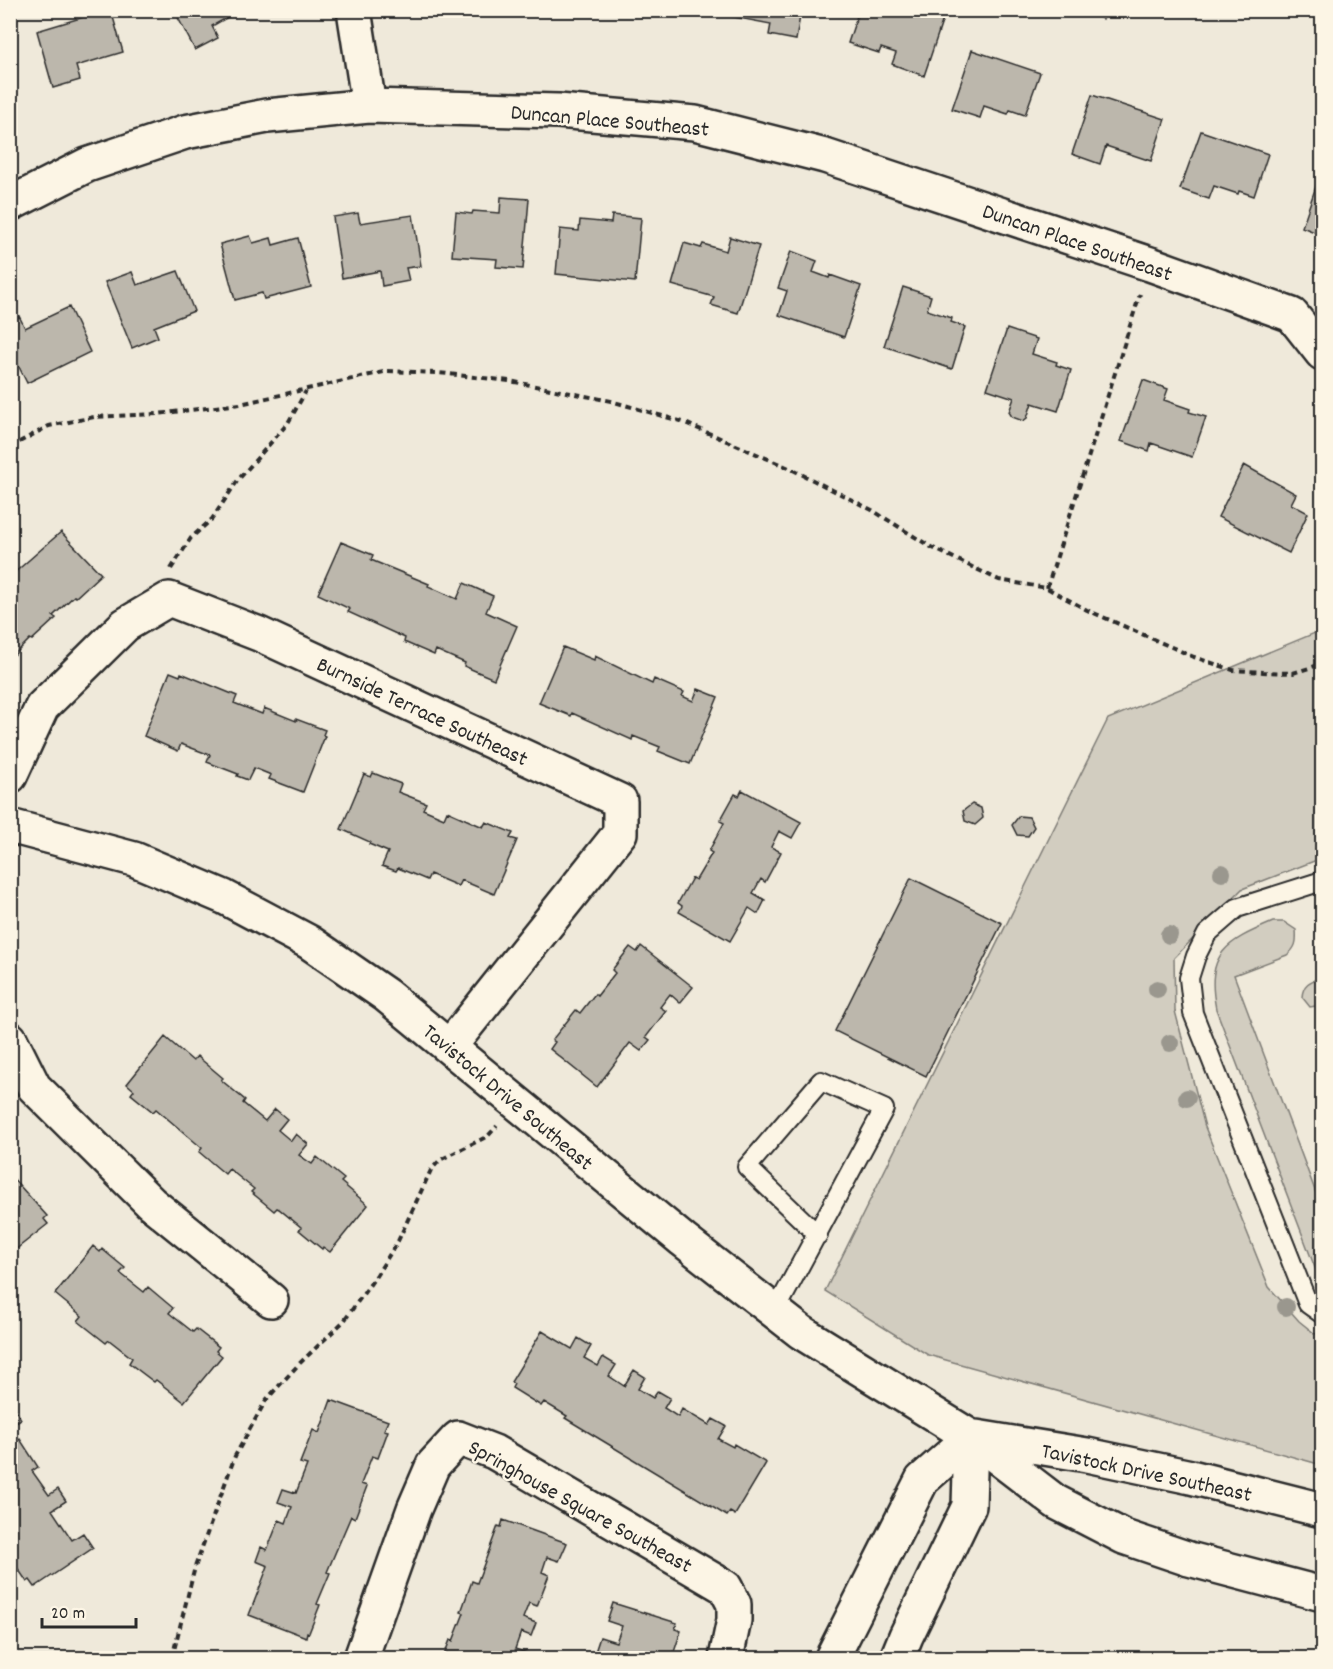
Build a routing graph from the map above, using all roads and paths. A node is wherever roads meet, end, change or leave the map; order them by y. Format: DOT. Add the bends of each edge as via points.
graph roads {
  1 [pos="354,10"];
  2 [pos="369,106"];
  3 [pos="10,204"];
  4 [pos="1150,264"];
  5 [pos="1323,353"];
  6 [pos="306,391"];
  7 [pos="10,447"];
  8 [pos="168,574"];
  9 [pos="1047,588"];
  10 [pos="1323,664"];
  11 [pos="10,776"];
  12 [pos="10,825"];
  13 [pos="1323,881"];
  14 [pos="10,1039"];
  15 [pos="450,1046"];
  16 [pos="516,1102"];
  17 [pos="818,1235"];
  18 [pos="271,1300"];
  19 [pos="775,1312"];
  20 [pos="1323,1314"];
  21 [pos="971,1437"];
  22 [pos="1323,1510"];
  23 [pos="1323,1594"];
  24 [pos="172,1659"];
  25 [pos="361,1659"];
  26 [pos="726,1659"];
  27 [pos="832,1659"];
  28 [pos="897,1659"];
  1 -- 2 [label="street"];
  2 -- 3 [label="street, Duncan Place Southeast" via="267,116 185,132 87,165"];
  2 -- 4 [label="street, Duncan Place Southeast" via="558,111 695,123 825,156"];
  4 -- 5 [label="street, Duncan Place Southeast" via="1292,315"];
  4 -- 9 [label="path"];
  6 -- 7 [label="path" via="240,404 94,417 50,426"];
  6 -- 8 [label="path" via="288,423 238,480 212,519 191,538"];
  6 -- 9 [label="path" via="388,371 510,381 611,400 683,422 789,468 999,580"];
  9 -- 10 [label="path" via="1140,634 1233,669 1293,673"];
  11 -- 15 [label="street, Burnside Terrace Southeast" via="42,707 125,625 169,599 259,634 620,801 620,833"];
  12 -- 15 [label="street, Tavistock Drive Southeast" via="134,859 224,897 309,942"];
  13 -- 20 [label="lane" via="1238,908 1207,934 1188,978 1193,1013 1308,1304"];
  14 -- 18 [label="street" via="34,1087 151,1203"];
  15 -- 16 [label="street, Tavistock Drive Southeast"];
  16 -- 19 [label="street, Tavistock Drive Southeast"];
  16 -- 24 [label="path" via="488,1136 440,1160 431,1170 398,1241 370,1285 344,1321 266,1400 235,1456 195,1567"];
  17 -- 17 [label="lane" via="884,1109 821,1081 747,1167"];
  17 -- 19 [label="lane"];
  19 -- 21 [label="street, Tavistock Drive Southeast"];
  21 -- 22 [label="street, Tavistock Drive Southeast" via="1098,1457"];
  21 -- 23 [label="street, Tavistock Drive Southeast" via="1056,1502 1124,1537 1189,1559"];
  21 -- 27 [label="street" via="922,1480"];
  21 -- 28 [label="street" via="969,1506"];
  25 -- 26 [label="street, Springhouse Square Southeast" via="433,1465 458,1438 494,1452 725,1587 734,1604"];
}
